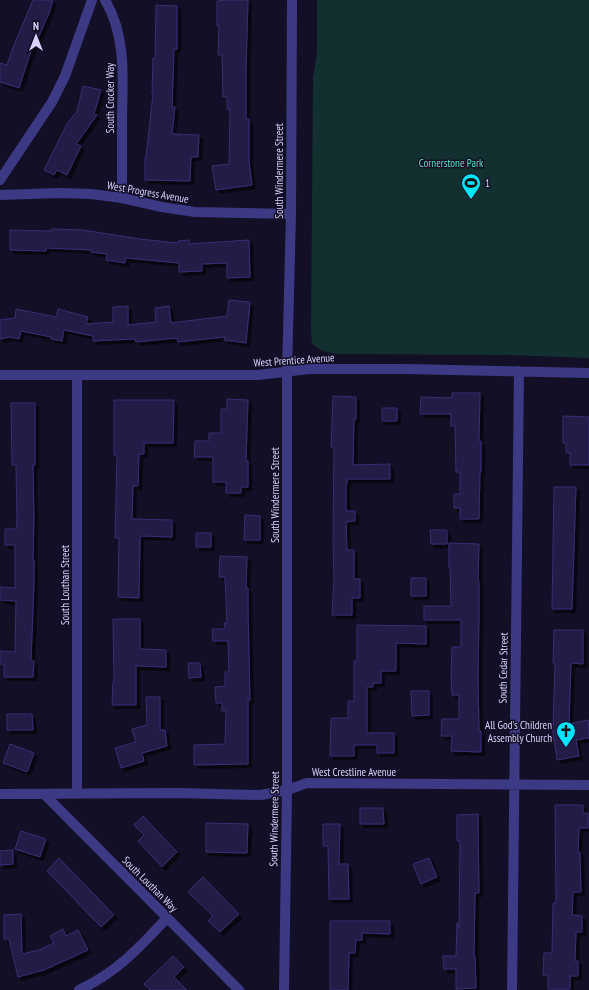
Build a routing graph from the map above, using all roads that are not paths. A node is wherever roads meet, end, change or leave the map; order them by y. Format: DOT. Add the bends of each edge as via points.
graph roads {
  1 [pos="92,0"];
  2 [pos="105,0"];
  3 [pos="292,0"];
  4 [pos="0,180"];
  5 [pos="0,195"];
  6 [pos="122,198"];
  7 [pos="291,214"];
  8 [pos="519,371"];
  9 [pos="287,372"];
  10 [pos="589,373"];
  11 [pos="0,375"];
  12 [pos="77,376"];
  13 [pos="514,785"];
  14 [pos="589,785"];
  15 [pos="287,790"];
  16 [pos="0,794"];
  17 [pos="44,794"];
  18 [pos="77,794"];
  19 [pos="167,918"];
  20 [pos="79,990"];
  21 [pos="240,990"];
  22 [pos="284,990"];
  23 [pos="512,990"];
  1 -- 4 [label="street" via="65,76 52,102"];
  2 -- 6 [label="street, South Crocker Way" via="116,26 121,47"];
  3 -- 7 [label="street, South Windermere Street"];
  5 -- 6 [label="street, West Progress Avenue" via="59,193"];
  6 -- 7 [label="street, West Progress Avenue" via="162,208 195,212"];
  7 -- 9 [label="street, South Windermere Street"];
  8 -- 9 [label="street, West Prentice Avenue" via="309,369"];
  8 -- 10 [label="street, West Prentice Avenue"];
  8 -- 13 [label="street, South Cedar Street"];
  9 -- 12 [label="street, West Prentice Avenue" via="258,375"];
  9 -- 15 [label="street, South Windermere Street"];
  11 -- 12 [label="street, West Prentice Avenue"];
  12 -- 18 [label="street, South Louthan Street"];
  13 -- 14 [label="street, West Crestline Avenue"];
  13 -- 15 [label="street, West Crestline Avenue" via="307,783"];
  13 -- 23 [label="street, South Cedar Street"];
  15 -- 18 [label="street, West Crestline Avenue" via="262,795"];
  15 -- 22 [label="street, South Windermere Street"];
  16 -- 17 [label="street, West Crestline Avenue"];
  17 -- 18 [label="street, West Crestline Avenue"];
  17 -- 19 [label="street, South Louthan Way"];
  19 -- 20 [label="street" via="133,954 92,984"];
  19 -- 21 [label="street, South Louthan Way"];
}
